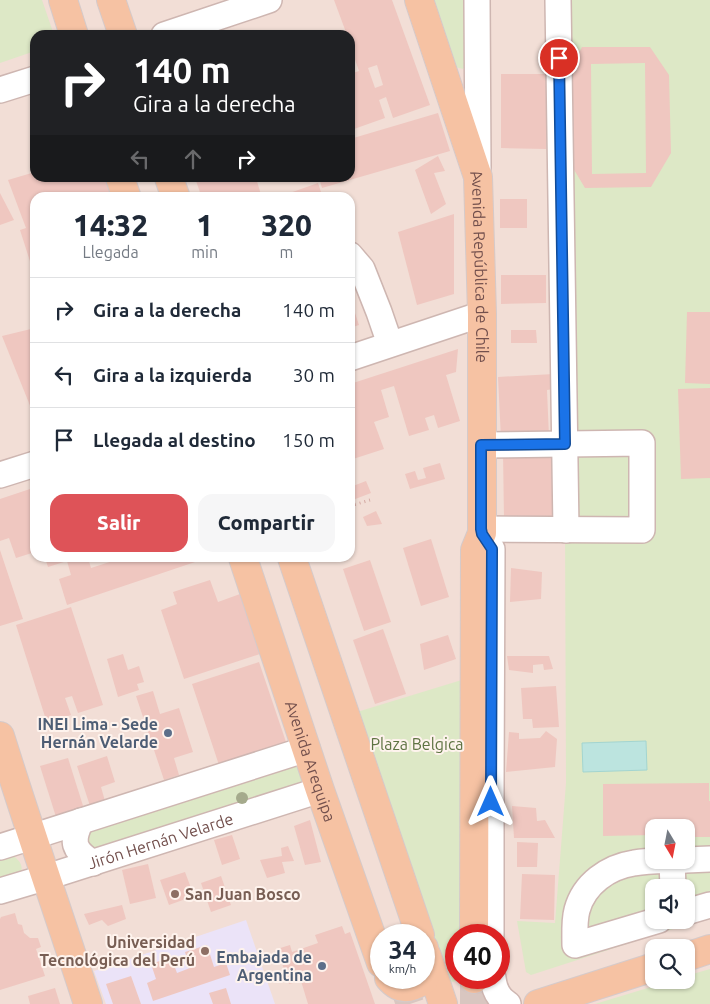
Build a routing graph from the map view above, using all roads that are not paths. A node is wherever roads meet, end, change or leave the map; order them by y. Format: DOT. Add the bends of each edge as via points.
graph roads {
  1 [pos="63,0"];
  2 [pos="111,0"];
  3 [pos="269,0"];
  4 [pos="419,0"];
  5 [pos="477,0"];
  6 [pos="558,0"];
  7 [pos="72,30"];
  8 [pos="121,30"];
  9 [pos="179,30"];
  10 [pos="30,81"];
  11 [pos="0,90"];
  12 [pos="478,177"];
  13 [pos="355,260"];
  14 [pos="482,314"];
  15 [pos="390,344"];
  16 [pos="355,356"];
  17 [pos="565,444"];
  18 [pos="481,445"];
  19 [pos="30,466"];
  20 [pos="0,475"];
  21 [pos="566,530"];
  22 [pos="481,531"];
  23 [pos="244,562"];
  24 [pos="260,562"];
  25 [pos="284,562"];
  26 [pos="293,562"];
  27 [pos="0,736"];
  28 [pos="306,749"];
  29 [pos="320,790"];
  30 [pos="81,821"];
  31 [pos="32,837"];
  32 [pos="0,847"];
  33 [pos="710,859"];
  34 [pos="695,860"];
  35 [pos="93,862"];
  36 [pos="645,862"];
  37 [pos="47,877"];
  38 [pos="0,891"];
  39 [pos="710,905"];
  40 [pos="695,909"];
  41 [pos="383,924"];
  42 [pos="402,924"];
  43 [pos="416,924"];
  44 [pos="474,924"];
  45 [pos="491,924"];
  46 [pos="645,924"];
  47 [pos="370,932"];
  48 [pos="710,949"];
  49 [pos="695,954"];
  50 [pos="645,970"];
  51 [pos="435,980"];
  52 [pos="391,989"];
  53 [pos="493,989"];
  54 [pos="88,1004"];
  55 [pos="396,1004"];
  56 [pos="443,1004"];
  57 [pos="508,1004"];
  58 [pos="538,1004"];
  1 -- 7 [label="main road"];
  2 -- 8 [label="main road"];
  3 -- 9 [label="street"];
  4 -- 12 [label="main road"];
  5 -- 12 [label="street, Avenida República de Chile"];
  6 -- 17 [label="street"];
  10 -- 11 [label="street"];
  12 -- 14 [label="main road, Avenida República de Chile"];
  13 -- 15 [label="street" via="362,269"];
  14 -- 15 [label="street"];
  14 -- 18 [label="main road, Avenida República de Chile"];
  15 -- 16 [label="street"];
  17 -- 18 [label="street"];
  17 -- 21 [label="street"];
  17 -- 21 [label="street" via="642,443 642,530"];
  18 -- 22 [label="main road, Avenida República de Chile"];
  19 -- 20 [label="street"];
  21 -- 22 [label="street"];
  22 -- 44 [label="main road, Avenida República de Chile" via="475,550"];
  22 -- 45 [label="street, Avenida República de Chile" via="492,549"];
  23 -- 28 [label="main road, Avenida Arequipa"];
  24 -- 41 [label="main road, Avenida Arequipa"];
  25 -- 42 [label="main road" via="301,624"];
  26 -- 43 [label="main road"];
  27 -- 31 [label="main road"];
  28 -- 29 [label="main road, Avenida Arequipa"];
  28 -- 30 [label="street"];
  29 -- 35 [label="street, Jirón Hernán Velarde"];
  29 -- 47 [label="main road, Avenida Arequipa"];
  30 -- 31 [label="street"];
  30 -- 35 [label="street" via="75,846 80,855"];
  31 -- 32 [label="street"];
  31 -- 37 [label="main road"];
  33 -- 34 [label="street"];
  35 -- 37 [label="street, Jirón Hernán Velarde"];
  36 -- 46 [label="street" via="614,868 596,879 577,910 575,945"];
  37 -- 38 [label="street, Jirón Hernán Velarde"];
  37 -- 54 [label="main road"];
  39 -- 40 [label="street"];
  48 -- 49 [label="main road"];
  50 -- 58 [label="main road"];
  51 -- 56 [label="main road"];
  52 -- 55 [label="main road"];
  53 -- 57 [label="street"];
}
